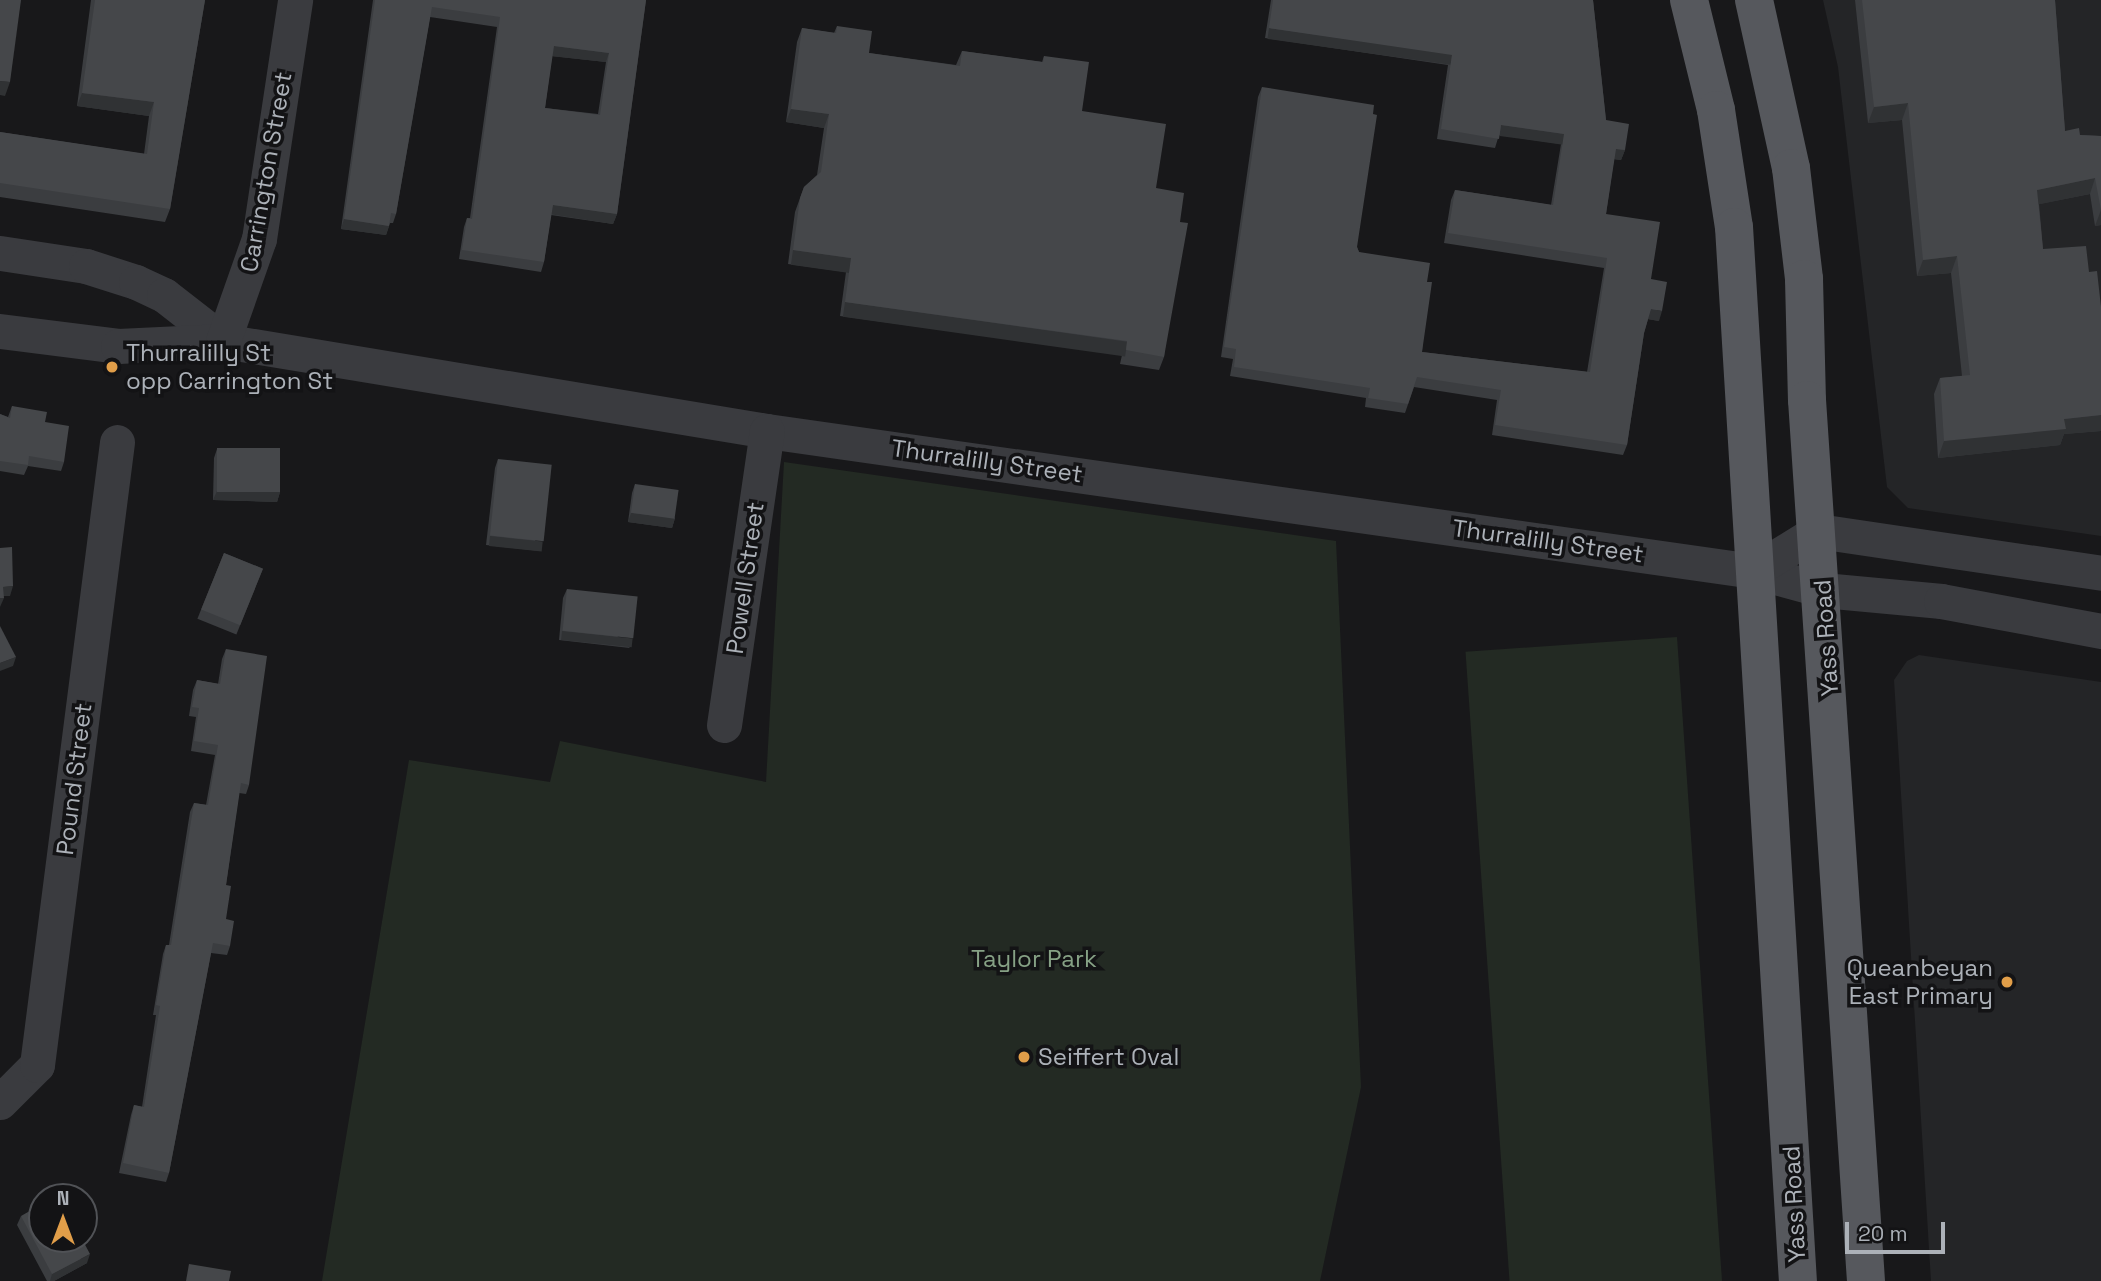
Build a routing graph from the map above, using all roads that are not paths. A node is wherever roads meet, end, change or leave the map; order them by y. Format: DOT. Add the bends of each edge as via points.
graph roads {
  1 [pos="296,0"];
  2 [pos="1689,0"];
  3 [pos="1754,0"];
  4 [pos="0,253"];
  5 [pos="0,331"];
  6 [pos="223,341"];
  7 [pos="767,430"];
  8 [pos="117,442"];
  9 [pos="1818,531"];
  10 [pos="1753,571"];
  11 [pos="2101,573"];
  12 [pos="1823,590"];
  13 [pos="2101,631"];
  14 [pos="724,725"];
  15 [pos="0,1102"];
  16 [pos="1798,1281"];
  17 [pos="1866,1281"];
  1 -- 6 [label="street, Carrington Street" via="259,239"];
  2 -- 10 [label="main road, Yass Road" via="1716,110 1734,227"];
  3 -- 9 [label="main road, Yass Road" via="1799,225"];
  4 -- 6 [label="street, Thurralilly Street" via="86,266 136,282 164,295"];
  5 -- 6 [label="street, Thurralilly Street" via="118,346"];
  6 -- 7 [label="street, Thurralilly Street"];
  7 -- 10 [label="street, Thurralilly Street"];
  7 -- 14 [label="street, Powell Street"];
  8 -- 15 [label="street, Pound Street" via="37,1065"];
  9 -- 10 [label="street"];
  9 -- 11 [label="street"];
  9 -- 12 [label="main road, Yass Road"];
  10 -- 12 [label="street, Thurralilly Street"];
  10 -- 16 [label="main road, Yass Road"];
  12 -- 13 [label="street, Thurralilly Street" via="1941,601"];
  12 -- 17 [label="main road, Yass Road"];
}
